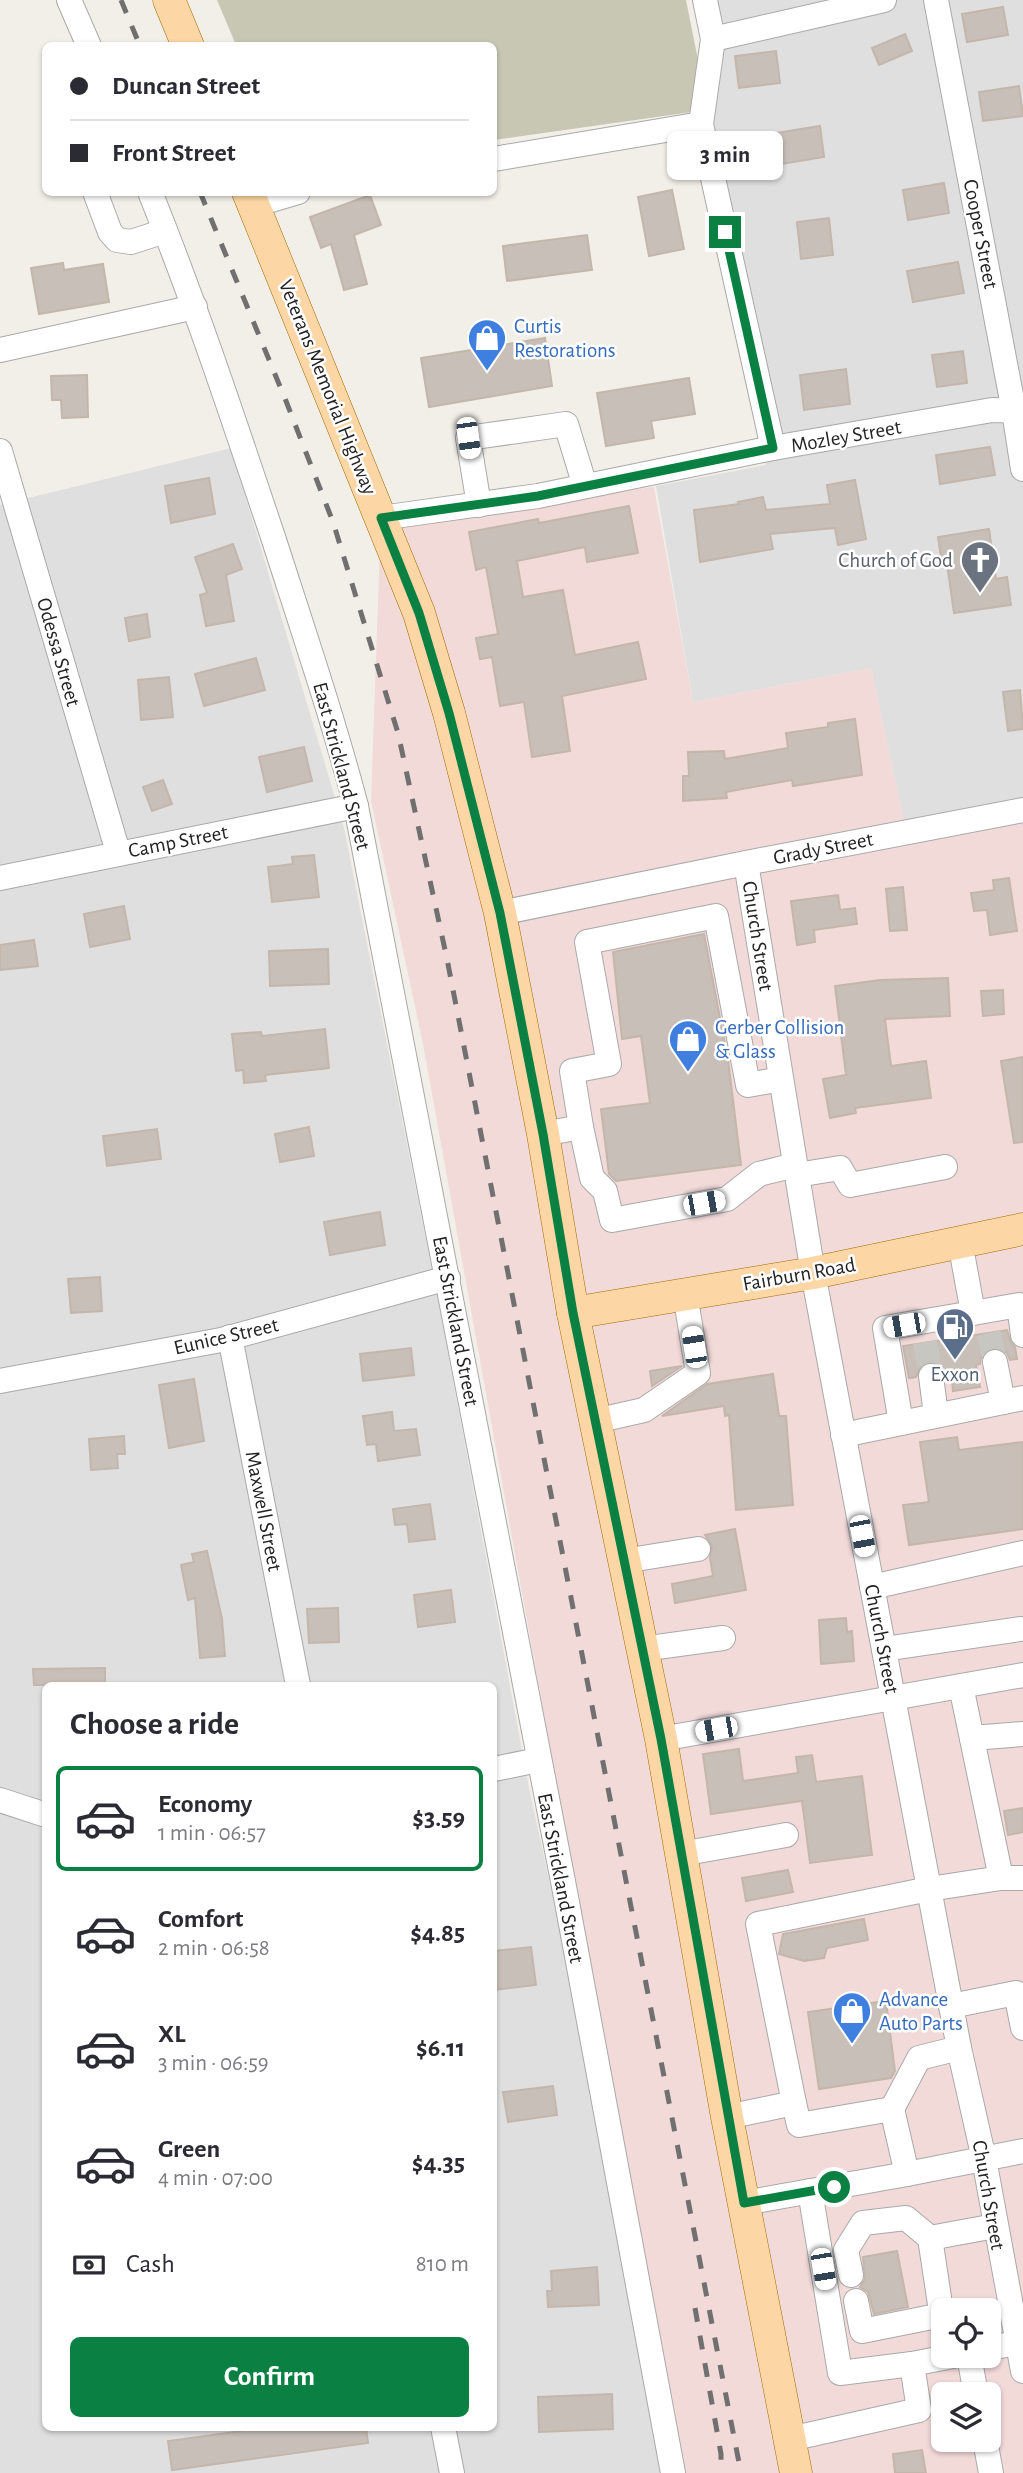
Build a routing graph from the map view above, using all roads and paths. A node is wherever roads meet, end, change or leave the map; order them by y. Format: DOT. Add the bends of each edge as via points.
graph roads {
  1 [pos="69,0"];
  2 [pos="169,0"];
  3 [pos="705,0"];
  4 [pos="884,0"];
  5 [pos="936,0"];
  6 [pos="713,39"];
  7 [pos="87,42"];
  8 [pos="186,42"];
  9 [pos="701,124"];
  10 [pos="497,158"];
  11 [pos="96,196"];
  12 [pos="152,196"];
  13 [pos="271,196"];
  14 [pos="251,199"];
  15 [pos="165,231"];
  16 [pos="195,307"];
  17 [pos="0,350"];
  18 [pos="1019,411"];
  19 [pos="773,448"];
  20 [pos="0,451"];
  21 [pos="1023,469"];
  22 [pos="585,486"];
  23 [pos="479,505"];
  24 [pos="381,518"];
  25 [pos="356,806"];
  26 [pos="1023,810"];
  27 [pos="118,852"];
  28 [pos="746,863"];
  29 [pos="0,878"];
  30 [pos="500,913"];
  31 [pos="781,1079"];
  32 [pos="581,1128"];
  33 [pos="543,1134"];
  34 [pos="945,1167"];
  35 [pos="796,1170"];
  36 [pos="1023,1229"];
  37 [pos="960,1242"];
  38 [pos="813,1273"];
  39 [pos="448,1278"];
  40 [pos="685,1294"];
  41 [pos="573,1313"];
  42 [pos="983,1319"];
  43 [pos="1023,1335"];
  44 [pos="230,1337"];
  45 [pos="995,1362"];
  46 [pos="931,1376"];
  47 [pos="0,1381"];
  48 [pos="1013,1400"];
  49 [pos="936,1415"];
  50 [pos="596,1421"];
  51 [pos="901,1423"];
  52 [pos="843,1435"];
  53 [pos="698,1549"];
  54 [pos="1023,1553"];
  55 [pos="624,1561"];
  56 [pos="872,1587"];
  57 [pos="1022,1634"];
  58 [pos="723,1638"];
  59 [pos="642,1649"];
  60 [pos="884,1649"];
  61 [pos="1023,1675"];
  62 [pos="297,1682"];
  63 [pos="961,1685"];
  64 [pos="893,1697"];
  65 [pos="1023,1734"];
  66 [pos="972,1738"];
  67 [pos="661,1739"];
  68 [pos="538,1760"];
  69 [pos="497,1768"];
  70 [pos="0,1800"];
  71 [pos="42,1814"];
  72 [pos="786,1835"];
  73 [pos="681,1854"];
  74 [pos="1012,1878"];
  75 [pos="929,1889"];
  76 [pos="951,2006"];
  77 [pos="1023,2028"];
  78 [pos="959,2048"];
  79 [pos="794,2103"];
  80 [pos="892,2109"];
  81 [pos="727,2117"];
  82 [pos="1023,2151"];
  83 [pos="984,2159"];
  84 [pos="907,2174"];
  85 [pos="810,2191"];
  86 [pos="744,2203"];
  87 [pos="995,2226"];
  88 [pos="930,2238"];
  89 [pos="851,2275"];
  90 [pos="940,2298"];
  91 [pos="856,2301"];
  92 [pos="931,2322"];
  93 [pos="1017,2343"];
  94 [pos="1001,2346"];
  95 [pos="931,2360"];
  96 [pos="912,2364"];
  97 [pos="1023,2371"];
  98 [pos="444,2431"];
  99 [pos="790,2439"];
  100 [pos="987,2452"];
  101 [pos="453,2473"];
  102 [pos="673,2473"];
  103 [pos="796,2473"];
  104 [pos="991,2473"];
  1 -- 7 [label="street"];
  2 -- 8 [label="main road"];
  3 -- 6 [label="street"];
  4 -- 6 [label="street"];
  5 -- 18 [label="street, Cooper Street"];
  6 -- 9 [label="street"];
  9 -- 10 [label="street"];
  9 -- 19 [label="street"];
  11 -- 15 [label="street" via="117,240 131,242"];
  12 -- 15 [label="street, East Strickland Street"];
  13 -- 14 [label="street"];
  14 -- 24 [label="main road, Veterans Memorial Highway"];
  15 -- 16 [label="street, East Strickland Street"];
  16 -- 17 [label="street"];
  16 -- 25 [label="street, East Strickland Street" via="320,681"];
  18 -- 19 [label="street, Mozley Street" via="992,410"];
  18 -- 21 [label="street, Cooper Street"];
  19 -- 22 [label="street, Mozley Street"];
  20 -- 27 [label="street, Odessa Street"];
  22 -- 23 [label="street, Mozley Street"];
  22 -- 23 [label="street" via="566,424 468,438"];
  23 -- 24 [label="street, Mozley Street"];
  24 -- 30 [label="main road, Veterans Memorial Highway" via="419,613"];
  25 -- 27 [label="street, Camp Street"];
  25 -- 39 [label="street, East Strickland Street"];
  26 -- 28 [label="street, Grady Street"];
  27 -- 29 [label="street, Camp Street"];
  28 -- 30 [label="street, Grady Street"];
  28 -- 31 [label="street, Church Street"];
  30 -- 33 [label="main road, Veterans Memorial Highway"];
  31 -- 32 [label="street" via="748,1085 716,916 587,942 609,1064 572,1071"];
  31 -- 35 [label="street, Church Street"];
  32 -- 33 [label="street"];
  32 -- 35 [label="street" via="592,1178 605,1191 612,1220 727,1199 759,1174"];
  33 -- 41 [label="main road, Veterans Memorial Highway"];
  34 -- 35 [label="street" via="850,1185 840,1168"];
  35 -- 38 [label="street, Church Street"];
  36 -- 37 [label="main road, Fairburn Road"];
  37 -- 38 [label="main road, Fairburn Road"];
  37 -- 42 [label="street"];
  38 -- 40 [label="main road, Fairburn Road"];
  38 -- 52 [label="street, Church Street"];
  39 -- 44 [label="street, Eunice Street"];
  39 -- 68 [label="street, East Strickland Street"];
  40 -- 41 [label="main road, Fairburn Road"];
  40 -- 50 [label="street" via="698,1373 645,1410"];
  41 -- 50 [label="main road, Veterans Memorial Highway"];
  42 -- 43 [label="street" via="1019,1305"];
  42 -- 51 [label="street" via="924,1332 885,1328"];
  44 -- 47 [label="street, Eunice Street"];
  44 -- 62 [label="street, Maxwell Street"];
  45 -- 48 [label="street"];
  46 -- 49 [label="street"];
  48 -- 49 [label="street"];
  49 -- 51 [label="street"];
  50 -- 55 [label="main road, Veterans Memorial Highway"];
  51 -- 52 [label="street"];
  52 -- 56 [label="street, Church Street"];
  53 -- 55 [label="street"];
  54 -- 56 [label="street"];
  55 -- 59 [label="main road, Veterans Memorial Highway"];
  56 -- 60 [label="street, Church Street"];
  57 -- 60 [label="street"];
  58 -- 59 [label="street"];
  59 -- 67 [label="main road, Veterans Memorial Highway"];
  60 -- 64 [label="street, Church Street"];
  61 -- 63 [label="street"];
  63 -- 64 [label="street"];
  63 -- 66 [label="street"];
  64 -- 67 [label="street"];
  64 -- 75 [label="street, Church Street"];
  65 -- 66 [label="street"];
  66 -- 74 [label="street"];
  67 -- 73 [label="main road, Veterans Memorial Highway"];
  68 -- 69 [label="street"];
  68 -- 102 [label="street, East Strickland Street"];
  70 -- 71 [label="street"];
  72 -- 73 [label="street"];
  73 -- 81 [label="main road, Veterans Memorial Highway"];
  74 -- 75 [label="street"];
  75 -- 76 [label="street, Church Street"];
  75 -- 79 [label="street" via="758,1924"];
  76 -- 77 [label="street" via="1016,1993"];
  76 -- 78 [label="street, Church Street"];
  78 -- 80 [label="street" via="919,2059"];
  78 -- 83 [label="street, Church Street"];
  79 -- 80 [label="street" via="799,2125"];
  79 -- 81 [label="street"];
  80 -- 84 [label="street"];
  81 -- 86 [label="main road, Veterans Memorial Highway"];
  82 -- 83 [label="street"];
  83 -- 84 [label="street"];
  83 -- 87 [label="street, Church Street"];
  84 -- 85 [label="street"];
  85 -- 86 [label="street"];
  85 -- 96 [label="street" via="840,2374"];
  86 -- 99 [label="main road, Veterans Memorial Highway"];
  87 -- 88 [label="street"];
  87 -- 93 [label="street, Church Street"];
  88 -- 89 [label="street" via="906,2218 863,2224 846,2250"];
  88 -- 90 [label="street"];
  91 -- 92 [label="street" via="862,2332"];
  93 -- 94 [label="street"];
  93 -- 97 [label="street, Church Street"];
  95 -- 96 [label="street"];
  96 -- 99 [label="street" via="919,2410"];
  98 -- 101 [label="street"];
  99 -- 103 [label="main road, Veterans Memorial Highway"];
  100 -- 104 [label="street"];
}
